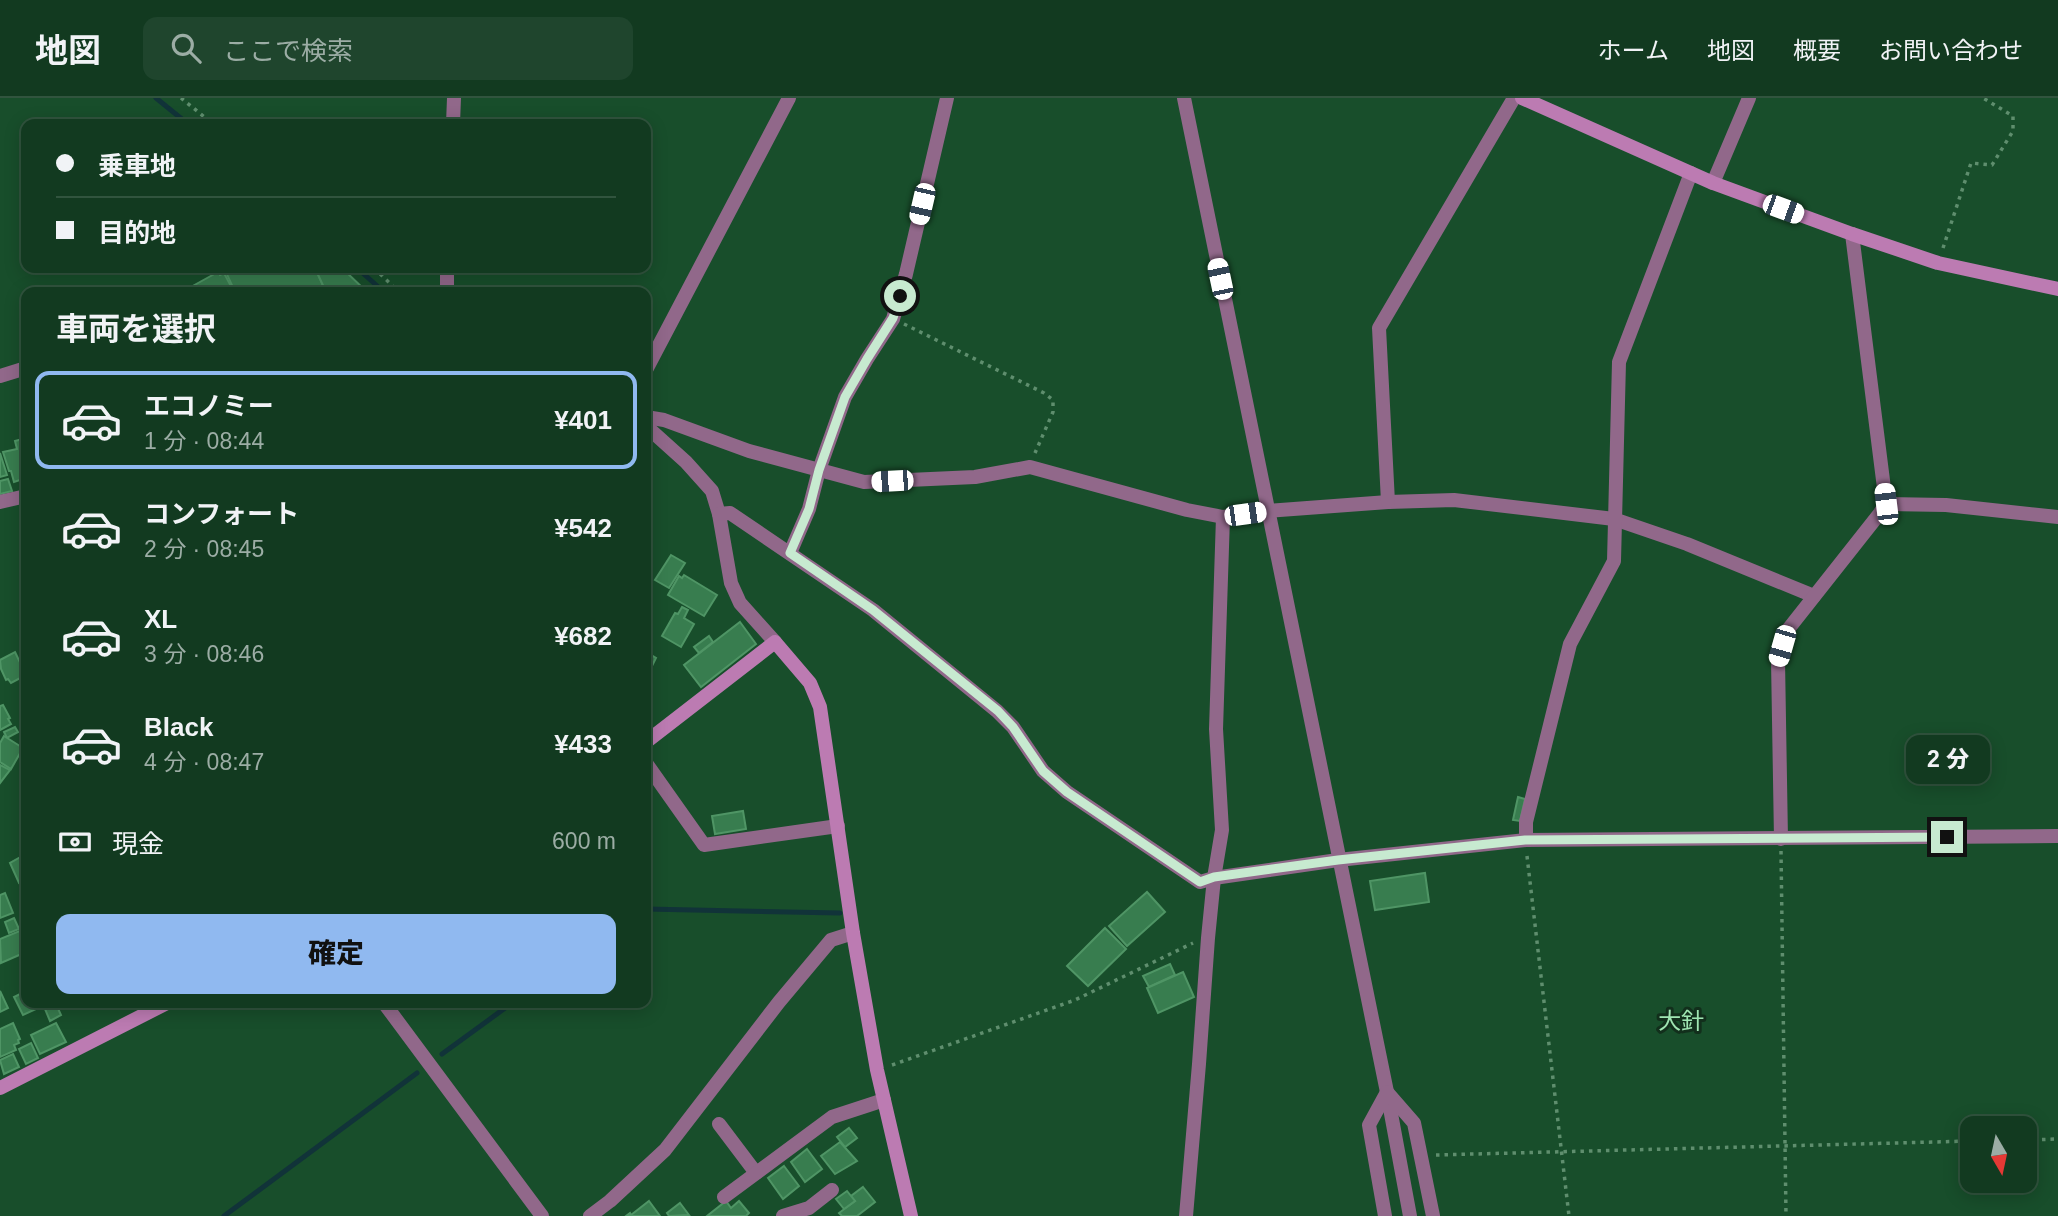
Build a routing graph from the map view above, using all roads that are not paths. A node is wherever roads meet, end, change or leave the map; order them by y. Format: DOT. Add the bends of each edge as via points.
graph roads {
  1 [pos="454,98"];
  2 [pos="789,98"];
  3 [pos="947,98"];
  4 [pos="1184,98"];
  5 [pos="1514,98"];
  6 [pos="1522,98"];
  7 [pos="1749,98"];
  8 [pos="453,119"];
  9 [pos="1691,173"];
  10 [pos="1713,183"];
  11 [pos="1852,234"];
  12 [pos="2058,289"];
  13 [pos="651,360"];
  14 [pos="21,370"];
  15 [pos="0,376"];
  16 [pos="651,418"];
  17 [pos="651,430"];
  18 [pos="819,470"];
  19 [pos="21,497"];
  20 [pos="0,502"];
  21 [pos="1388,502"];
  22 [pos="1886,504"];
  23 [pos="1268,511"];
  24 [pos="719,514"];
  25 [pos="1223,517"];
  26 [pos="2058,517"];
  27 [pos="1614,519"];
  28 [pos="790,553"];
  29 [pos="1814,596"];
  30 [pos="775,642"];
  31 [pos="651,738"];
  32 [pos="651,770"];
  33 [pos="838,826"];
  34 [pos="2058,836"];
  35 [pos="1781,839"];
  36 [pos="1525,840"];
  37 [pos="1338,860"];
  38 [pos="1214,877"];
  39 [pos="853,933"];
  40 [pos="157,1008"];
  41 [pos="388,1008"];
  42 [pos="0,1088"];
  43 [pos="1387,1092"];
  44 [pos="884,1100"];
  45 [pos="719,1124"];
  46 [pos="756,1173"];
  47 [pos="832,1190"];
  48 [pos="724,1197"];
  49 [pos="542,1216"];
  50 [pos="590,1216"];
  51 [pos="783,1216"];
  52 [pos="911,1216"];
  53 [pos="1186,1216"];
  54 [pos="1385,1216"];
  55 [pos="1410,1216"];
  56 [pos="1433,1216"];
  1 -- 8 [label="street"];
  2 -- 13 [label="street"];
  3 -- 18 [label="street" via="893,318 845,397"];
  4 -- 23 [label="street"];
  5 -- 21 [label="street" via="1379,328"];
  6 -- 9 [label="street"];
  7 -- 10 [label="street"];
  9 -- 10 [label="street"];
  9 -- 27 [label="street" via="1619,362"];
  10 -- 11 [label="street"];
  11 -- 12 [label="street" via="1938,263"];
  11 -- 22 [label="street"];
  14 -- 15 [label="street"];
  16 -- 18 [label="street"];
  17 -- 24 [label="street" via="712,491"];
  18 -- 25 [label="street" via="864,482 975,477 1030,467"];
  18 -- 28 [label="street"];
  19 -- 20 [label="street"];
  21 -- 23 [label="street"];
  21 -- 27 [label="street" via="1454,500"];
  22 -- 26 [label="street" via="1947,505"];
  22 -- 29 [label="street"];
  23 -- 25 [label="street"];
  23 -- 37 [label="street"];
  24 -- 28 [label="street" via="730,513"];
  24 -- 30 [label="street" via="731,583 740,603"];
  25 -- 38 [label="street" via="1216,729 1222,830"];
  27 -- 29 [label="street"];
  27 -- 36 [label="street" via="1614,561 1570,644"];
  28 -- 38 [label="street" via="873,610 998,711 1043,771 1067,792 1200,882"];
  29 -- 35 [label="street" via="1786,632 1778,660"];
  30 -- 31 [label="street"];
  30 -- 33 [label="street" via="810,683 820,707"];
  32 -- 33 [label="street" via="704,845"];
  33 -- 39 [label="street"];
  34 -- 35 [label="street"];
  35 -- 36 [label="street"];
  36 -- 37 [label="street"];
  37 -- 38 [label="street"];
  37 -- 43 [label="street"];
  38 -- 53 [label="street"];
  39 -- 44 [label="street"];
  39 -- 50 [label="street" via="831,940 665,1150"];
  40 -- 42 [label="street"];
  41 -- 49 [label="street"];
  43 -- 54 [label="street" via="1369,1125"];
  43 -- 55 [label="street"];
  43 -- 56 [label="street" via="1414,1123"];
  44 -- 46 [label="street" via="832,1116"];
  44 -- 52 [label="street"];
  45 -- 46 [label="street"];
  46 -- 48 [label="street"];
  47 -- 51 [label="street" via="809,1208"];
}
